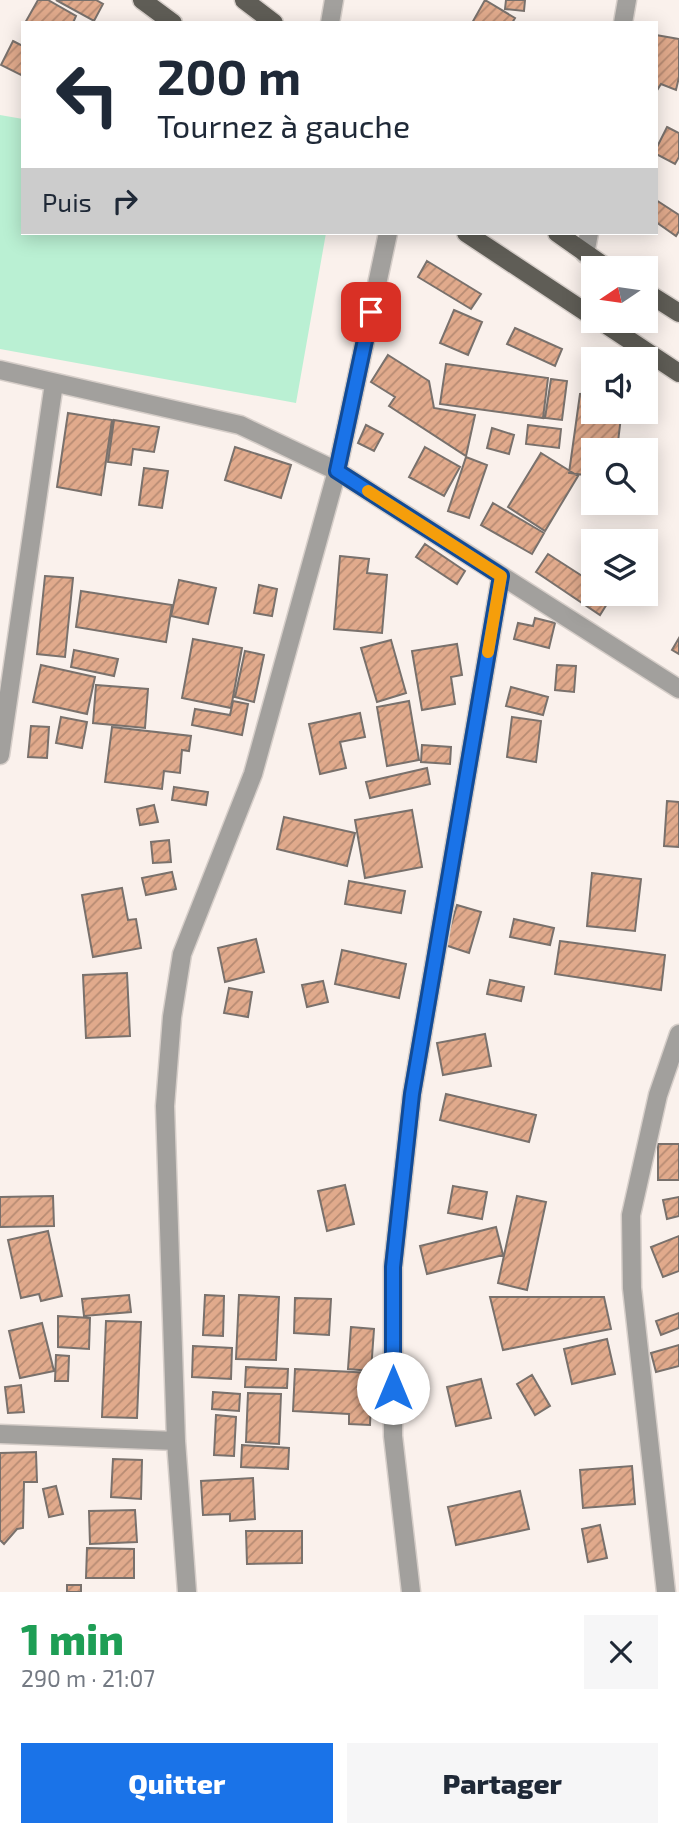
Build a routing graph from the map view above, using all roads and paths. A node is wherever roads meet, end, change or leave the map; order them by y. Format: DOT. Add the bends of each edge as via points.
graph roads {
  1 [pos="142,0"];
  2 [pos="244,0"];
  3 [pos="334,0"];
  4 [pos="627,0"];
  5 [pos="170,21"];
  6 [pos="271,21"];
  7 [pos="330,21"];
  8 [pos="623,21"];
  9 [pos="388,235"];
  10 [pos="469,235"];
  11 [pos="560,235"];
  12 [pos="589,235"];
  13 [pos="585,254"];
  14 [pos="588,256"];
  15 [pos="658,300"];
  16 [pos="581,309"];
  17 [pos="679,313"];
  18 [pos="619,333"];
  19 [pos="0,370"];
  20 [pos="679,373"];
  21 [pos="54,383"];
  22 [pos="337,471"];
  23 [pos="501,576"];
  24 [pos="679,689"];
  25 [pos="0,755"];
  26 [pos="679,1034"];
  27 [pos="0,1434"];
  28 [pos="176,1441"];
  29 [pos="670,1582"];
  30 [pos="187,1592"];
  31 [pos="411,1592"];
  1 -- 5 [label="main road"];
  2 -- 6 [label="main road"];
  3 -- 7 [label="street"];
  4 -- 8 [label="street"];
  9 -- 22 [label="street"];
  10 -- 16 [label="main road"];
  11 -- 13 [label="main road"];
  12 -- 13 [label="street"];
  13 -- 14 [label="main road"];
  15 -- 17 [label="main road"];
  18 -- 20 [label="main road"];
  19 -- 21 [label="street"];
  21 -- 22 [label="street" via="240,425"];
  21 -- 25 [label="street"];
  22 -- 23 [label="street"];
  22 -- 28 [label="street" via="253,774 182,954 165,1106"];
  23 -- 24 [label="street"];
  23 -- 31 [label="street" via="412,1094 393,1267 393,1436"];
  26 -- 29 [label="street" via="658,1094 631,1215 632,1288"];
  27 -- 28 [label="street"];
  28 -- 30 [label="street"];
}
